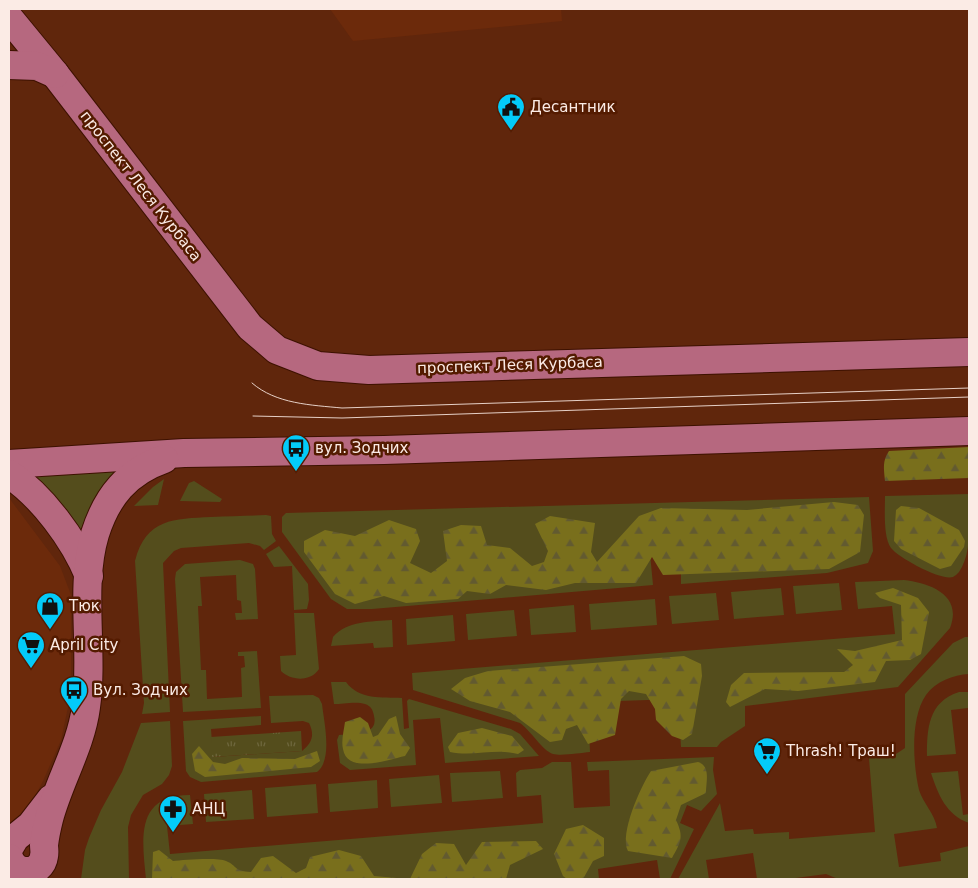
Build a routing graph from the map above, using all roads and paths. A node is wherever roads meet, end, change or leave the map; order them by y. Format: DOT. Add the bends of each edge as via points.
graph roads {
  1 [pos="9,18"];
  2 [pos="9,65"];
  3 [pos="55,74"];
  4 [pos="969,352"];
  5 [pos="969,430"];
  6 [pos="184,453"];
  7 [pos="9,464"];
  8 [pos="9,474"];
  9 [pos="9,496"];
  10 [pos="88,586"];
  11 [pos="15,849"];
  1 -- 3 [label="main road, проспект Леся Курбаса"];
  2 -- 3 [label="main road" via="38,66"];
  3 -- 4 [label="main road, проспект Леся Курбаса" via="250,327 277,350 318,366 369,370"];
  5 -- 6 [label="main road" via="384,450"];
  6 -- 7 [label="main road"];
  6 -- 10 [label="main road" via="154,462 124,481 108,504 95,533"];
  8 -- 10 [label="main road" via="36,498 82,558"];
  9 -- 10 [label="main road"];
  10 -- 11 [label="main road" via="89,681 81,728 52,807"];
}
